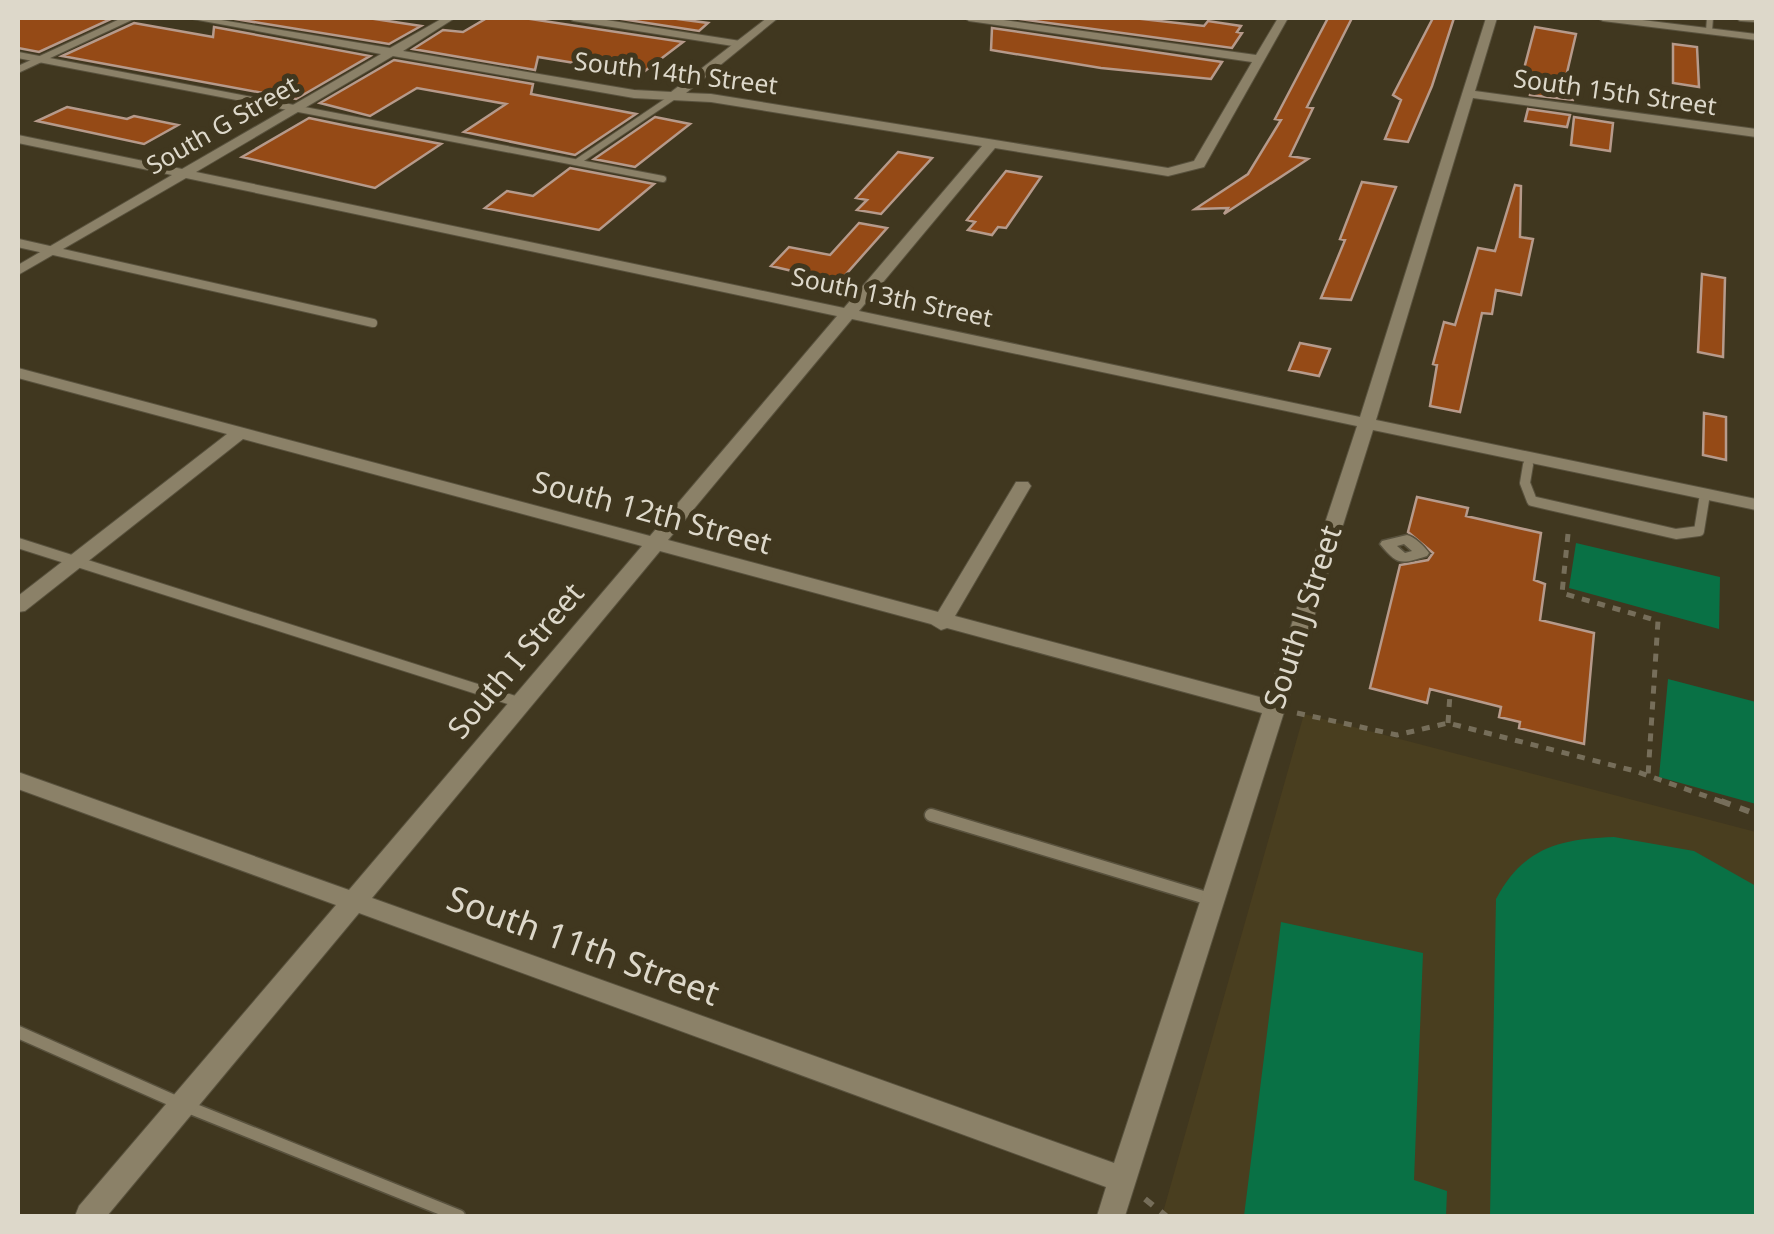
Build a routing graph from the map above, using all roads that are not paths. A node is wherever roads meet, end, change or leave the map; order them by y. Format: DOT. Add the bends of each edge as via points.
graph roads {
  1 [pos="130,18"];
  2 [pos="193,18"];
  3 [pos="450,18"];
  4 [pos="574,18"];
  5 [pos="774,18"];
  6 [pos="970,18"];
  7 [pos="1284,18"];
  8 [pos="1492,18"];
  9 [pos="1604,18"];
  10 [pos="1742,18"];
  11 [pos="1756,19"];
  12 [pos="1710,24"];
  13 [pos="1756,37"];
  14 [pos="740,44"];
  15 [pos="391,52"];
  16 [pos="18,56"];
  17 [pos="1258,59"];
  18 [pos="39,60"];
  19 [pos="18,70"];
  20 [pos="1468,94"];
  21 [pos="672,97"];
  22 [pos="295,108"];
  23 [pos="1756,132"];
  24 [pos="18,139"];
  25 [pos="990,145"];
  26 [pos="576,162"];
  27 [pos="183,174"];
  28 [pos="662,178"];
  29 [pos="18,243"];
  30 [pos="52,251"];
  31 [pos="18,271"];
  32 [pos="848,314"];
  33 [pos="373,323"];
  34 [pos="18,373"];
  35 [pos="1367,422"];
  36 [pos="238,434"];
  37 [pos="1529,457"];
  38 [pos="1022,486"];
  39 [pos="1705,494"];
  40 [pos="1756,505"];
  41 [pos="18,543"];
  42 [pos="654,544"];
  43 [pos="76,560"];
  44 [pos="18,606"];
  45 [pos="942,622"];
  46 [pos="521,703"];
  47 [pos="1272,708"];
  48 [pos="18,780"];
  49 [pos="931,815"];
  50 [pos="355,900"];
  51 [pos="1214,900"];
  52 [pos="18,1032"];
  53 [pos="183,1105"];
  54 [pos="1123,1180"];
  55 [pos="89,1216"];
  56 [pos="458,1216"];
  57 [pos="1111,1216"];
  1 -- 18 [label="street"];
  2 -- 15 [label="street, South 14th Street"];
  3 -- 15 [label="street, South G Street"];
  4 -- 14 [label="lane"];
  5 -- 14 [label="street"];
  6 -- 17 [label="street"];
  7 -- 17 [label="street"];
  8 -- 20 [label="street, South J Street"];
  9 -- 12 [label="street"];
  10 -- 11 [label="lane"];
  12 -- 13 [label="street"];
  14 -- 21 [label="street"];
  15 -- 21 [label="street, South 14th Street"];
  15 -- 22 [label="street, South G Street"];
  16 -- 18 [label="lane"];
  17 -- 25 [label="street, South 14th Street" via="1199,164 1181,172"];
  18 -- 19 [label="street"];
  18 -- 22 [label="lane"];
  20 -- 23 [label="street, South 15th Street"];
  20 -- 35 [label="street, South J Street"];
  21 -- 25 [label="street, South 14th Street" via="722,99"];
  21 -- 26 [label="lane"];
  22 -- 26 [label="lane"];
  22 -- 27 [label="street, South G Street"];
  24 -- 27 [label="street, South 13th Street"];
  25 -- 32 [label="street, South I Street"];
  26 -- 28 [label="lane"];
  27 -- 30 [label="street, South G Street"];
  27 -- 32 [label="street, South 13th Street"];
  29 -- 30 [label="lane"];
  30 -- 31 [label="street, South G Street"];
  30 -- 33 [label="lane"];
  32 -- 35 [label="street, South 13th Street"];
  32 -- 42 [label="street, South I Street"];
  34 -- 36 [label="street, South 12th Street"];
  35 -- 37 [label="street, South 13th Street"];
  35 -- 47 [label="street, South J Street"];
  36 -- 42 [label="street, South 12th Street"];
  36 -- 43 [label="street"];
  37 -- 39 [label="street, South 13th Street"];
  37 -- 39 [label="lane" via="1524,483 1532,501 1676,534 1699,531"];
  38 -- 45 [label="street"];
  39 -- 40 [label="street, South 13th Street"];
  41 -- 43 [label="lane"];
  42 -- 45 [label="street, South 12th Street"];
  42 -- 46 [label="street, South I Street"];
  43 -- 44 [label="street"];
  43 -- 46 [label="lane"];
  45 -- 47 [label="street, South 12th Street"];
  46 -- 50 [label="street, South I Street"];
  47 -- 51 [label="street, South J Street"];
  48 -- 50 [label="street, South 11th Street"];
  49 -- 51 [label="lane"];
  50 -- 53 [label="street, South I Street"];
  50 -- 54 [label="street, South 11th Street"];
  51 -- 54 [label="street, South J Street"];
  52 -- 53 [label="lane"];
  53 -- 55 [label="street, South I Street"];
  53 -- 56 [label="lane"];
  54 -- 57 [label="street, South J Street"];
}
